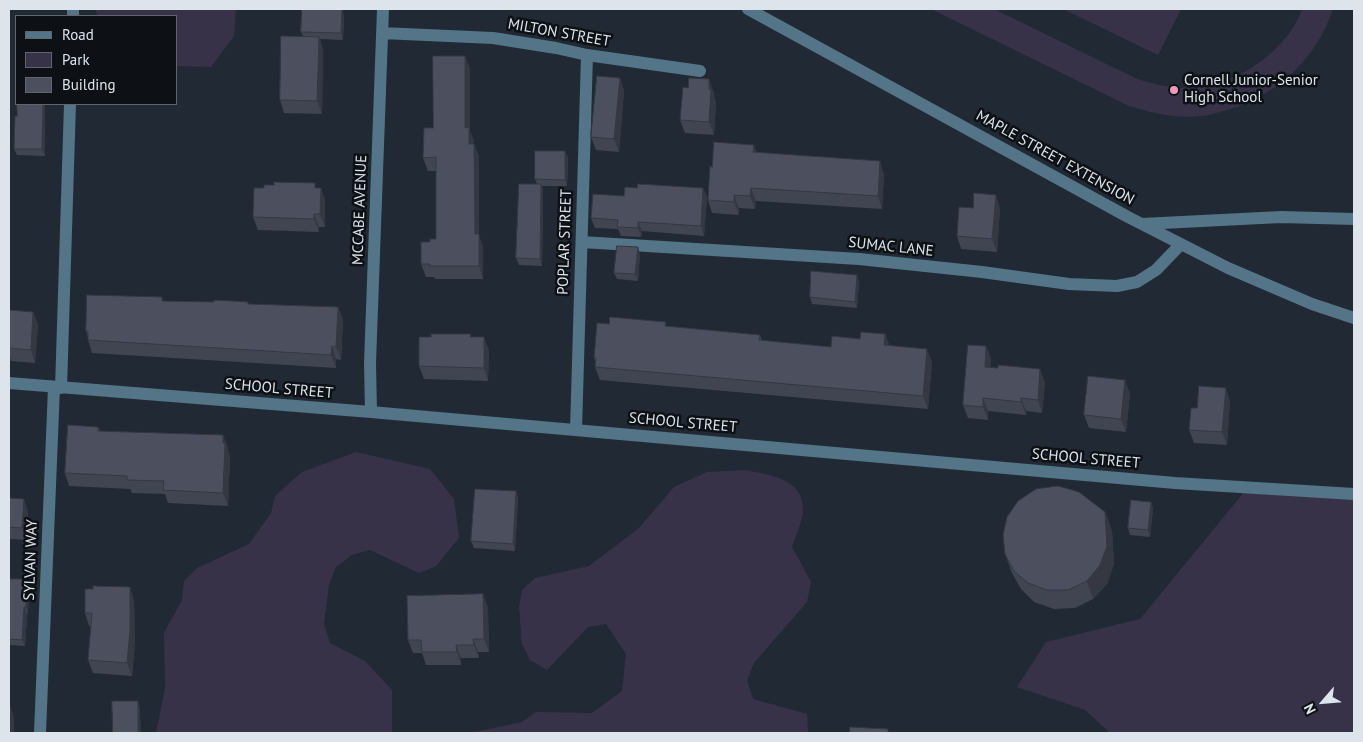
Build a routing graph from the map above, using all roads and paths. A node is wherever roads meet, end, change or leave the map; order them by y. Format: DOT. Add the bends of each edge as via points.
graph roads {
  1 [pos="383,9"];
  2 [pos="748,9"];
  3 [pos="382,33"];
  4 [pos="587,55"];
  5 [pos="700,71"];
  6 [pos="70,105"];
  7 [pos="1354,219"];
  8 [pos="1142,224"];
  9 [pos="582,242"];
  10 [pos="1182,244"];
  11 [pos="1354,318"];
  12 [pos="9,383"];
  13 [pos="57,387"];
  14 [pos="371,412"];
  15 [pos="576,430"];
  16 [pos="1354,494"];
  17 [pos="40,733"];
  1 -- 3 [label="street, MCCABE AVENUE"];
  2 -- 8 [label="street, MAPLE STREET EXTENSION"];
  3 -- 4 [label="street, MILTON STREET" via="493,38"];
  3 -- 14 [label="street, MCCABE AVENUE"];
  4 -- 5 [label="street, MILTON STREET"];
  4 -- 9 [label="street, POPLAR STREET"];
  6 -- 13 [label="street, SYLVAN WAY"];
  7 -- 8 [label="street" via="1281,217"];
  8 -- 10 [label="street, MAPLE STREET EXTENSION"];
  9 -- 10 [label="street, SUMAC LANE" via="859,259 1069,284 1117,286 1137,282 1156,270"];
  9 -- 15 [label="street, POPLAR STREET"];
  10 -- 11 [label="street, MAPLE STREET EXTENSION" via="1267,286"];
  12 -- 13 [label="street, SCHOOL STREET"];
  13 -- 14 [label="street, SCHOOL STREET"];
  13 -- 17 [label="street, SYLVAN WAY"];
  14 -- 15 [label="street, SCHOOL STREET"];
  15 -- 16 [label="street, SCHOOL STREET" via="1175,483"];
}
